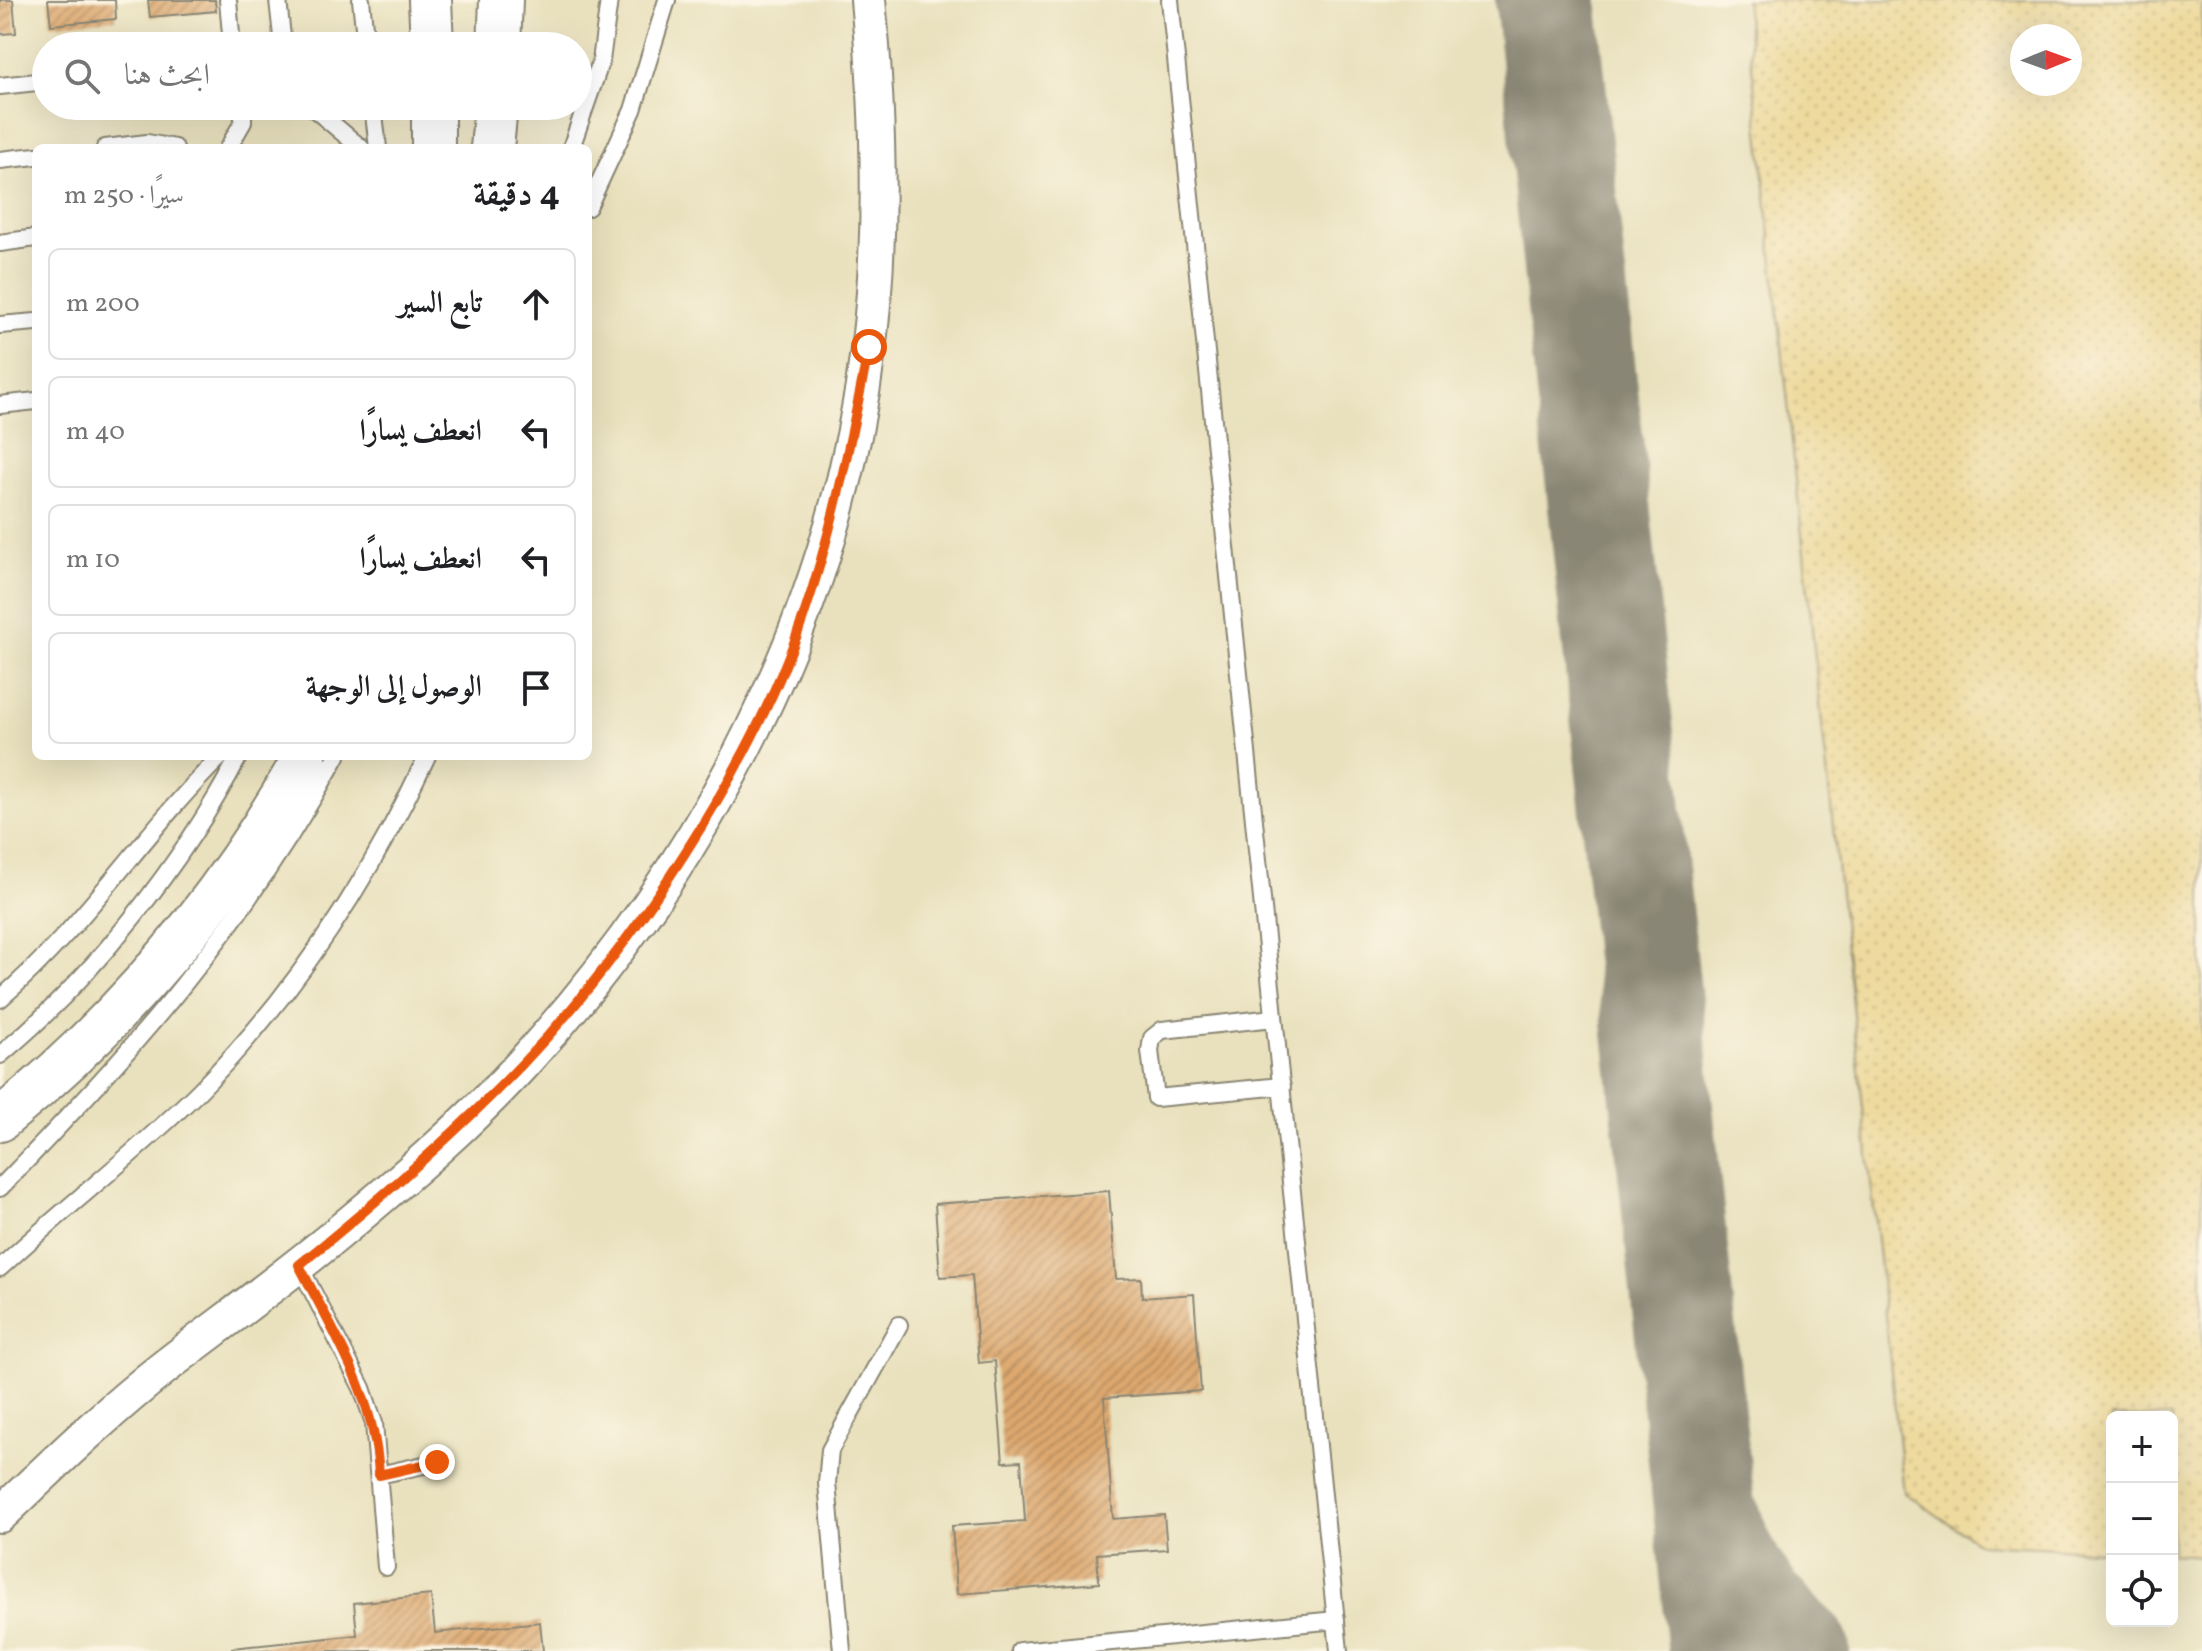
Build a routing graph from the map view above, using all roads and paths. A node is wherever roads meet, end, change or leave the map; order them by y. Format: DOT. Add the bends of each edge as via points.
graph roads {
  1 [pos="228,0"];
  2 [pos="278,0"];
  3 [pos="361,0"];
  4 [pos="430,0"];
  5 [pos="501,0"];
  6 [pos="609,0"];
  7 [pos="667,0"];
  8 [pos="868,0"];
  9 [pos="1170,0"];
  10 [pos="231,32"];
  11 [pos="281,32"];
  12 [pos="364,32"];
  13 [pos="431,32"];
  14 [pos="500,32"];
  15 [pos="32,83"];
  16 [pos="0,86"];
  17 [pos="592,87"];
  18 [pos="243,120"];
  19 [pos="328,120"];
  20 [pos="375,120"];
  21 [pos="433,120"];
  22 [pos="495,120"];
  23 [pos="581,120"];
  24 [pos="230,144"];
  25 [pos="356,144"];
  26 [pos="378,144"];
  27 [pos="433,144"];
  28 [pos="492,144"];
  29 [pos="572,144"];
  30 [pos="32,156"];
  31 [pos="0,160"];
  32 [pos="592,198"];
  33 [pos="32,239"];
  34 [pos="0,243"];
  35 [pos="32,322"];
  36 [pos="0,325"];
  37 [pos="32,401"];
  38 [pos="0,405"];
  39 [pos="217,760"];
  40 [pos="237,760"];
  41 [pos="302,760"];
  42 [pos="335,760"];
  43 [pos="425,760"];
  44 [pos="0,999"];
  45 [pos="1274,1018"];
  46 [pos="0,1055"];
  47 [pos="1282,1086"];
  48 [pos="0,1120"];
  49 [pos="0,1188"];
  50 [pos="299,1265"];
  51 [pos="0,1268"];
  52 [pos="899,1325"];
  53 [pos="437,1462"];
  54 [pos="379,1475"];
  55 [pos="0,1515"];
  56 [pos="386,1567"];
  57 [pos="1336,1620"];
  58 [pos="842,1651"];
  59 [pos="1020,1651"];
  60 [pos="1339,1651"];
  1 -- 10 [label="lane"];
  2 -- 11 [label="lane"];
  3 -- 12 [label="lane"];
  4 -- 13 [label="street"];
  5 -- 14 [label="street"];
  6 -- 17 [label="lane"];
  7 -- 32 [label="lane" via="633,110"];
  8 -- 50 [label="street" via="878,202 869,347 831,527 803,620 766,707 673,870 602,969 525,1062"];
  9 -- 45 [label="lane"];
  15 -- 16 [label="lane"];
  18 -- 24 [label="lane"];
  19 -- 25 [label="lane"];
  20 -- 26 [label="lane"];
  21 -- 27 [label="street"];
  22 -- 28 [label="street"];
  23 -- 29 [label="lane"];
  30 -- 31 [label="lane"];
  33 -- 34 [label="lane"];
  35 -- 36 [label="lane"];
  37 -- 38 [label="lane"];
  39 -- 44 [label="lane" via="77,923"];
  40 -- 46 [label="lane" via="139,907 53,1006"];
  41 -- 48 [label="street" via="244,852 146,984 57,1074"];
  42 -- 49 [label="lane" via="281,852 210,955 131,1052"];
  43 -- 51 [label="lane" via="347,906 274,1009 199,1091"];
  45 -- 47 [label="lane"];
  45 -- 47 [label="lane" via="1162,1030 1152,1038 1150,1051 1156,1098"];
  47 -- 57 [label="lane"];
  50 -- 54 [label="lane" via="369,1405"];
  50 -- 55 [label="street" via="151,1378"];
  52 -- 58 [label="lane" via="830,1450 827,1483"];
  53 -- 54 [label="lane"];
  54 -- 56 [label="lane"];
  57 -- 59 [label="lane"];
  57 -- 60 [label="lane"];
}
